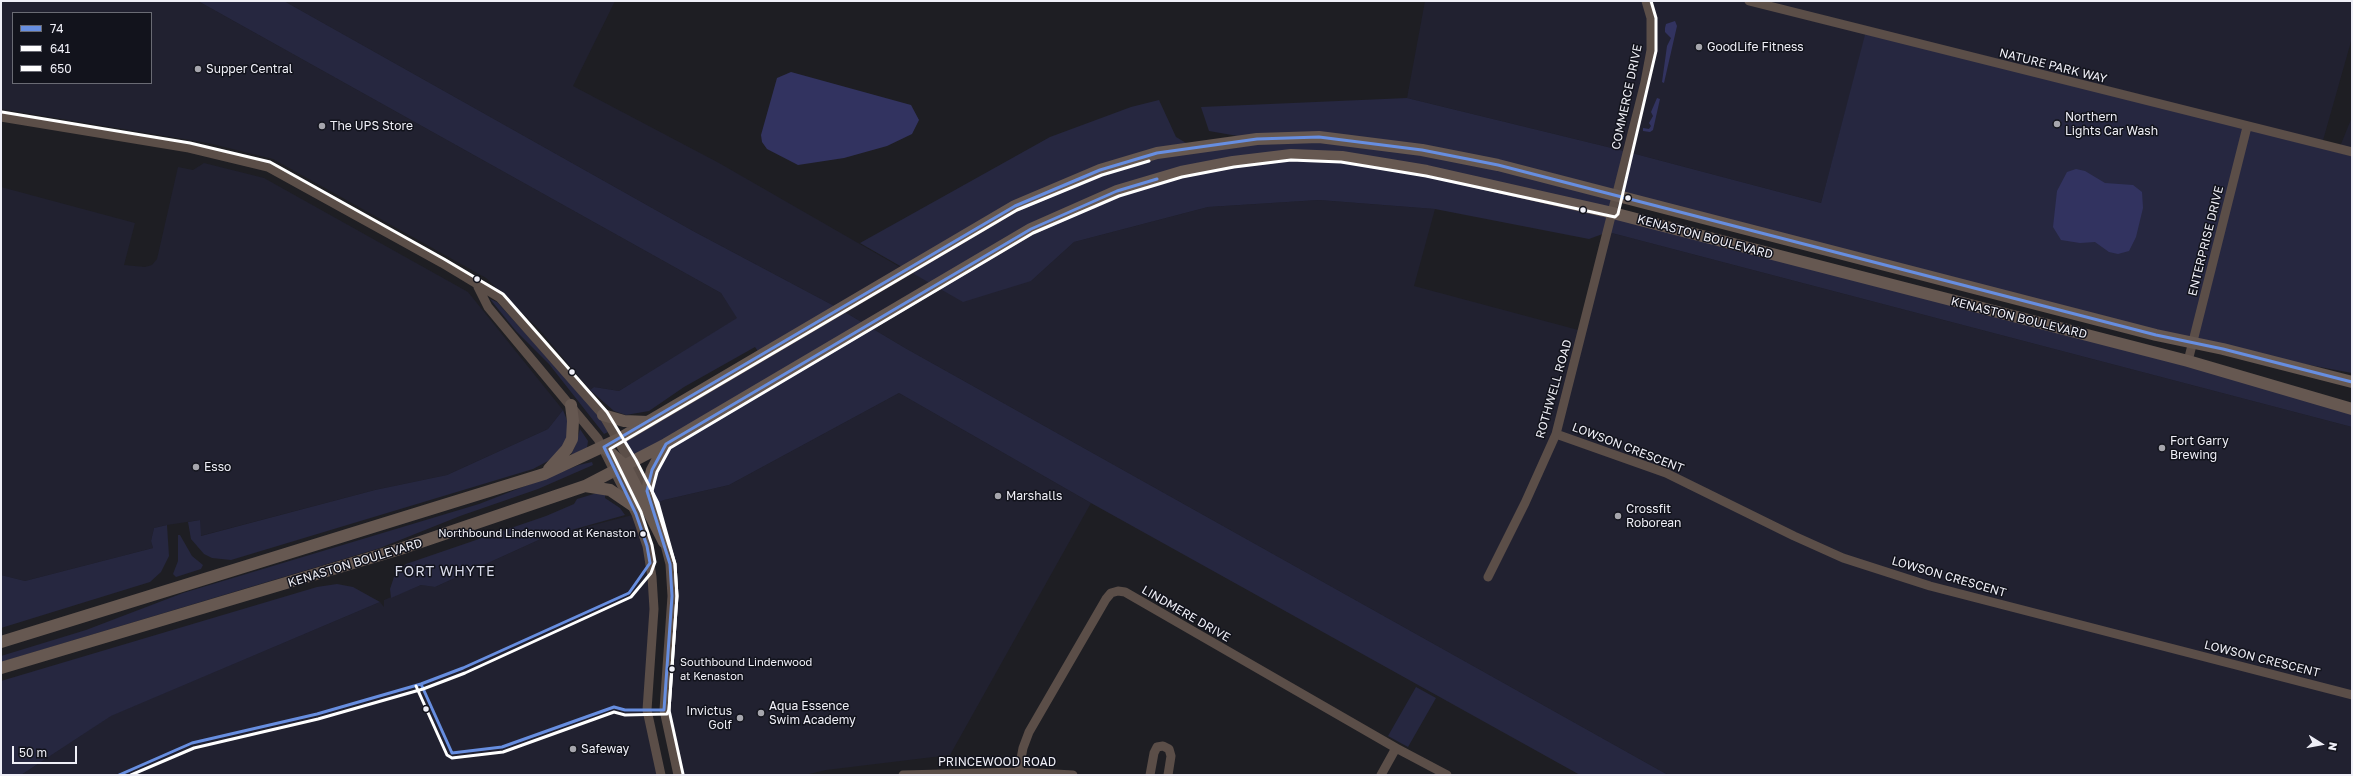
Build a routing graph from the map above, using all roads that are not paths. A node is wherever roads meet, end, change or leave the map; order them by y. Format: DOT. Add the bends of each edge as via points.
graph roads {
  1 [pos="1646,1"];
  2 [pos="1749,1"];
  3 [pos="1,117"];
  4 [pos="2247,126"];
  5 [pos="2352,152"];
  6 [pos="1617,197"];
  7 [pos="1613,214"];
  8 [pos="478,286"];
  9 [pos="2192,343"];
  10 [pos="2188,361"];
  11 [pos="2352,382"];
  12 [pos="571,405"];
  13 [pos="2352,409"];
  14 [pos="603,415"];
  15 [pos="648,422"];
  16 [pos="1556,434"];
  17 [pos="619,439"];
  18 [pos="666,444"];
  19 [pos="604,447"];
  20 [pos="625,467"];
  21 [pos="544,474"];
  22 [pos="585,486"];
  23 [pos="648,491"];
  24 [pos="632,505"];
  25 [pos="664,542"];
  26 [pos="1488,577"];
  27 [pos="1,642"];
  28 [pos="1,668"];
  29 [pos="2352,695"];
  30 [pos="1396,748"];
  31 [pos="1018,773"];
  32 [pos="661,775"];
  33 [pos="678,775"];
  34 [pos="903,775"];
  35 [pos="921,775"];
  36 [pos="1073,775"];
  37 [pos="1150,775"];
  38 [pos="1168,775"];
  39 [pos="1381,775"];
  40 [pos="1447,775"];
  1 -- 6 [label="street, COMMERCE DRIVE" via="1651,18 1651,50"];
  2 -- 4 [label="street, NATURE PARK WAY"];
  3 -- 8 [label="street" via="189,148 268,167 442,263"];
  4 -- 5 [label="street, NATURE PARK WAY"];
  4 -- 9 [label="street, ENTERPRISE DRIVE"];
  6 -- 7 [label="street, ROTHWELL ROAD"];
  6 -- 9 [label="main road, KENASTON BOULEVARD"];
  6 -- 15 [label="main road, KENASTON BOULEVARD" via="1498,165 1438,153 1319,137 1258,139 1157,153 1100,170 1015,206"];
  7 -- 10 [label="main road, KENASTON BOULEVARD"];
  7 -- 16 [label="street, ROTHWELL ROAD"];
  7 -- 18 [label="main road, KENASTON BOULEVARD" via="1427,171 1342,157 1291,155 1232,162 1181,172 1117,191 1031,229"];
  8 -- 12 [label="street" via="488,307"];
  8 -- 14 [label="street" via="500,298"];
  9 -- 10 [label="street, ENTERPRISE DRIVE"];
  9 -- 11 [label="main road, KENASTON BOULEVARD"];
  10 -- 13 [label="main road, KENASTON BOULEVARD"];
  12 -- 19 [label="street"];
  12 -- 21 [label="main road" via="572,439 568,449"];
  14 -- 15 [label="main road" via="624,421"];
  14 -- 17 [label="street"];
  15 -- 17 [label="main road, KENASTON BOULEVARD"];
  16 -- 26 [label="street, ROTHWELL ROAD"];
  16 -- 29 [label="street, LOWSON CRESCENT" via="1666,473 1794,536 1850,560 1930,586"];
  17 -- 19 [label="main road, KENASTON BOULEVARD"];
  17 -- 20 [label="street"];
  18 -- 20 [label="main road, KENASTON BOULEVARD"];
  18 -- 23 [label="main road" via="652,470"];
  19 -- 20 [label="main road"];
  19 -- 21 [label="main road, KENASTON BOULEVARD"];
  20 -- 22 [label="main road, KENASTON BOULEVARD"];
  20 -- 23 [label="street"];
  20 -- 24 [label="street"];
  20 -- 25 [label="main road"];
  21 -- 27 [label="main road, KENASTON BOULEVARD" via="146,595"];
  22 -- 24 [label="main road" via="610,490"];
  22 -- 28 [label="main road, KENASTON BOULEVARD" via="400,549"];
  23 -- 25 [label="street"];
  24 -- 32 [label="street" via="647,546 652,577 654,610 647,710"];
  25 -- 33 [label="street" via="670,564 672,596 664,710"];
  30 -- 31 [label="street, LINDMERE DRIVE" via="1125,592 1118,591 1110,593 1106,599 1032,727 1022,748"];
  30 -- 39 [label="street"];
  30 -- 40 [label="street"];
  31 -- 35 [label="street, PRINCEWOOD ROAD"];
  31 -- 36 [label="street, PRINCEWOOD ROAD"];
  34 -- 35 [label="street, PRINCEWOOD ROAD"];
  37 -- 38 [label="street" via="1154,753 1157,747 1164,746 1169,749 1171,756"];
}
